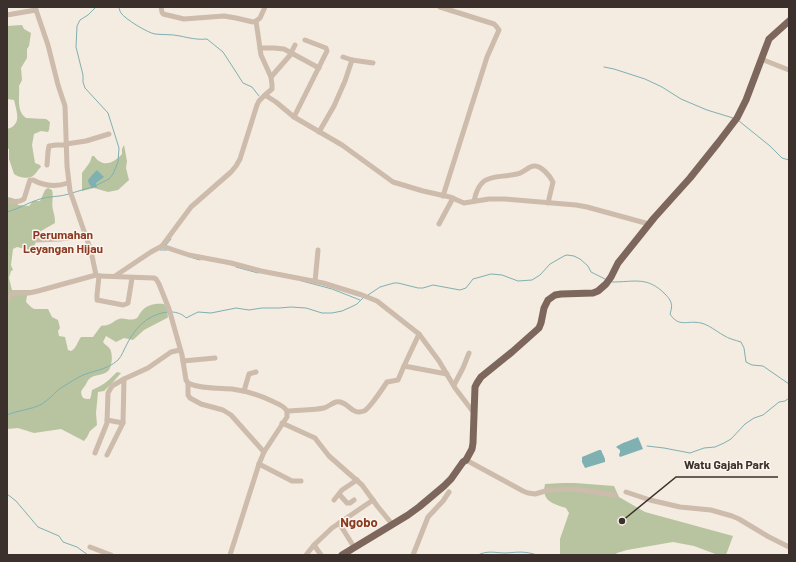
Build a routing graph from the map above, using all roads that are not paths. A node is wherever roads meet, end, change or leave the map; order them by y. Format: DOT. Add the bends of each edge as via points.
graph roads {
  1 [pos="161,7"];
  2 [pos="265,7"];
  3 [pos="440,7"];
  4 [pos="36,9"];
  5 [pos="7,15"];
  6 [pos="256,21"];
  7 [pos="789,21"];
  8 [pos="305,40"];
  9 [pos="295,45"];
  10 [pos="260,48"];
  11 [pos="292,53"];
  12 [pos="342,57"];
  13 [pos="761,59"];
  14 [pos="352,60"];
  15 [pos="373,63"];
  16 [pos="319,68"];
  17 [pos="789,70"];
  18 [pos="271,77"];
  19 [pos="262,98"];
  20 [pos="294,117"];
  21 [pos="319,132"];
  22 [pos="109,134"];
  23 [pos="66,144"];
  24 [pos="47,165"];
  25 [pos="68,183"];
  26 [pos="443,196"];
  27 [pos="453,198"];
  28 [pos="474,201"];
  29 [pos="10,202"];
  30 [pos="548,203"];
  31 [pos="439,224"];
  32 [pos="649,224"];
  33 [pos="86,236"];
  34 [pos="36,240"];
  35 [pos="162,246"];
  36 [pos="318,250"];
  37 [pos="98,276"];
  38 [pos="115,276"];
  39 [pos="132,278"];
  40 [pos="315,282"];
  41 [pos="7,299"];
  42 [pos="419,334"];
  43 [pos="180,350"];
  44 [pos="469,353"];
  45 [pos="215,358"];
  46 [pos="183,361"];
  47 [pos="404,366"];
  48 [pos="256,372"];
  49 [pos="447,374"];
  50 [pos="124,379"];
  51 [pos="188,384"];
  52 [pos="454,385"];
  53 [pos="244,391"];
  54 [pos="287,411"];
  55 [pos="474,414"];
  56 [pos="107,420"];
  57 [pos="123,422"];
  58 [pos="282,423"];
  59 [pos="264,452"];
  60 [pos="95,453"];
  61 [pos="107,455"];
  62 [pos="466,460"];
  63 [pos="259,464"];
  64 [pos="357,480"];
  65 [pos="301,481"];
  66 [pos="449,492"];
  67 [pos="626,492"];
  68 [pos="339,494"];
  69 [pos="615,495"];
  70 [pos="334,500"];
  71 [pos="354,500"];
  72 [pos="373,500"];
  73 [pos="339,523"];
  74 [pos="392,524"];
  75 [pos="314,545"];
  76 [pos="90,547"];
  77 [pos="789,547"];
  78 [pos="354,548"];
  79 [pos="111,555"];
  80 [pos="230,555"];
  81 [pos="306,555"];
  82 [pos="321,555"];
  83 [pos="342,555"];
  84 [pos="413,555"];
  1 -- 6 [label="street" via="163,14 184,19 224,16"];
  2 -- 6 [label="street"];
  3 -- 26 [label="street" via="494,24 499,30 487,57"];
  4 -- 5 [label="street"];
  4 -- 23 [label="street" via="65,106"];
  6 -- 10 [label="street"];
  7 -- 13 [label="main road" via="769,39"];
  8 -- 16 [label="street" via="327,49"];
  9 -- 11 [label="street"];
  10 -- 11 [label="street" via="280,48"];
  10 -- 18 [label="street" via="262,59"];
  11 -- 16 [label="street"];
  11 -- 18 [label="street"];
  12 -- 14 [label="street"];
  13 -- 17 [label="street"];
  13 -- 32 [label="main road" via="746,100 735,120 690,178"];
  14 -- 15 [label="street"];
  14 -- 21 [label="street" via="334,106"];
  16 -- 20 [label="street"];
  18 -- 19 [label="street" via="272,89"];
  19 -- 20 [label="street" via="276,102"];
  19 -- 35 [label="street" via="236,166 191,207"];
  20 -- 21 [label="street"];
  21 -- 26 [label="street" via="342,145 393,182"];
  22 -- 23 [label="street"];
  23 -- 24 [label="street" via="49,146"];
  23 -- 25 [label="street"];
  25 -- 29 [label="street" via="55,186 31,180 24,199 20,202"];
  25 -- 33 [label="street"];
  26 -- 27 [label="street"];
  27 -- 28 [label="street" via="464,203"];
  27 -- 31 [label="street"];
  28 -- 30 [label="street" via="500,199"];
  28 -- 30 [label="street" via="477,190 487,179 518,174 535,166 546,173 553,182"];
  30 -- 32 [label="street" via="581,206"];
  32 -- 55 [label="main road" via="618,263 606,284 596,292 561,294 548,300 538,328 476,383"];
  33 -- 34 [label="street"];
  33 -- 37 [label="street"];
  35 -- 38 [label="street"];
  35 -- 40 [label="street" via="189,255"];
  36 -- 40 [label="street"];
  37 -- 38 [label="street"];
  37 -- 39 [label="street" via="97,300 123,305 128,303"];
  37 -- 41 [label="street" via="29,293 13,293"];
  38 -- 39 [label="street"];
  39 -- 43 [label="street" via="156,279 169,309"];
  40 -- 42 [label="street" via="373,299"];
  42 -- 47 [label="street"];
  42 -- 49 [label="street"];
  43 -- 46 [label="street"];
  43 -- 50 [label="street" via="171,352 148,368"];
  44 -- 52 [label="street"];
  45 -- 46 [label="street"];
  46 -- 51 [label="street"];
  47 -- 49 [label="street"];
  47 -- 54 [label="street" via="398,380 388,382 370,407 364,411 354,412 338,402 322,408"];
  48 -- 53 [label="street" via="249,374"];
  49 -- 52 [label="street"];
  50 -- 56 [label="street" via="110,388"];
  50 -- 57 [label="street"];
  51 -- 53 [label="street"];
  51 -- 59 [label="street" via="190,398 231,415"];
  52 -- 55 [label="street"];
  53 -- 54 [label="street" via="283,406"];
  54 -- 58 [label="street" via="287,417"];
  55 -- 62 [label="main road" via="472,449"];
  56 -- 57 [label="street"];
  56 -- 60 [label="street"];
  57 -- 61 [label="street"];
  58 -- 59 [label="street"];
  58 -- 64 [label="street" via="315,438 329,456"];
  59 -- 63 [label="street"];
  62 -- 69 [label="street" via="528,493 538,494 549,490 566,489"];
  62 -- 74 [label="main road" via="444,486 408,515"];
  63 -- 65 [label="street" via="292,481"];
  63 -- 80 [label="street"];
  64 -- 68 [label="street"];
  64 -- 72 [label="street"];
  66 -- 84 [label="street" via="428,517"];
  67 -- 77 [label="street" via="680,507 711,510 732,516"];
  68 -- 70 [label="street"];
  68 -- 71 [label="street" via="347,503"];
  72 -- 73 [label="street"];
  72 -- 74 [label="street"];
  73 -- 75 [label="street"];
  73 -- 78 [label="street"];
  74 -- 78 [label="main road"];
  75 -- 81 [label="street"];
  75 -- 82 [label="street"];
  76 -- 79 [label="street"];
  78 -- 83 [label="main road"];
}
